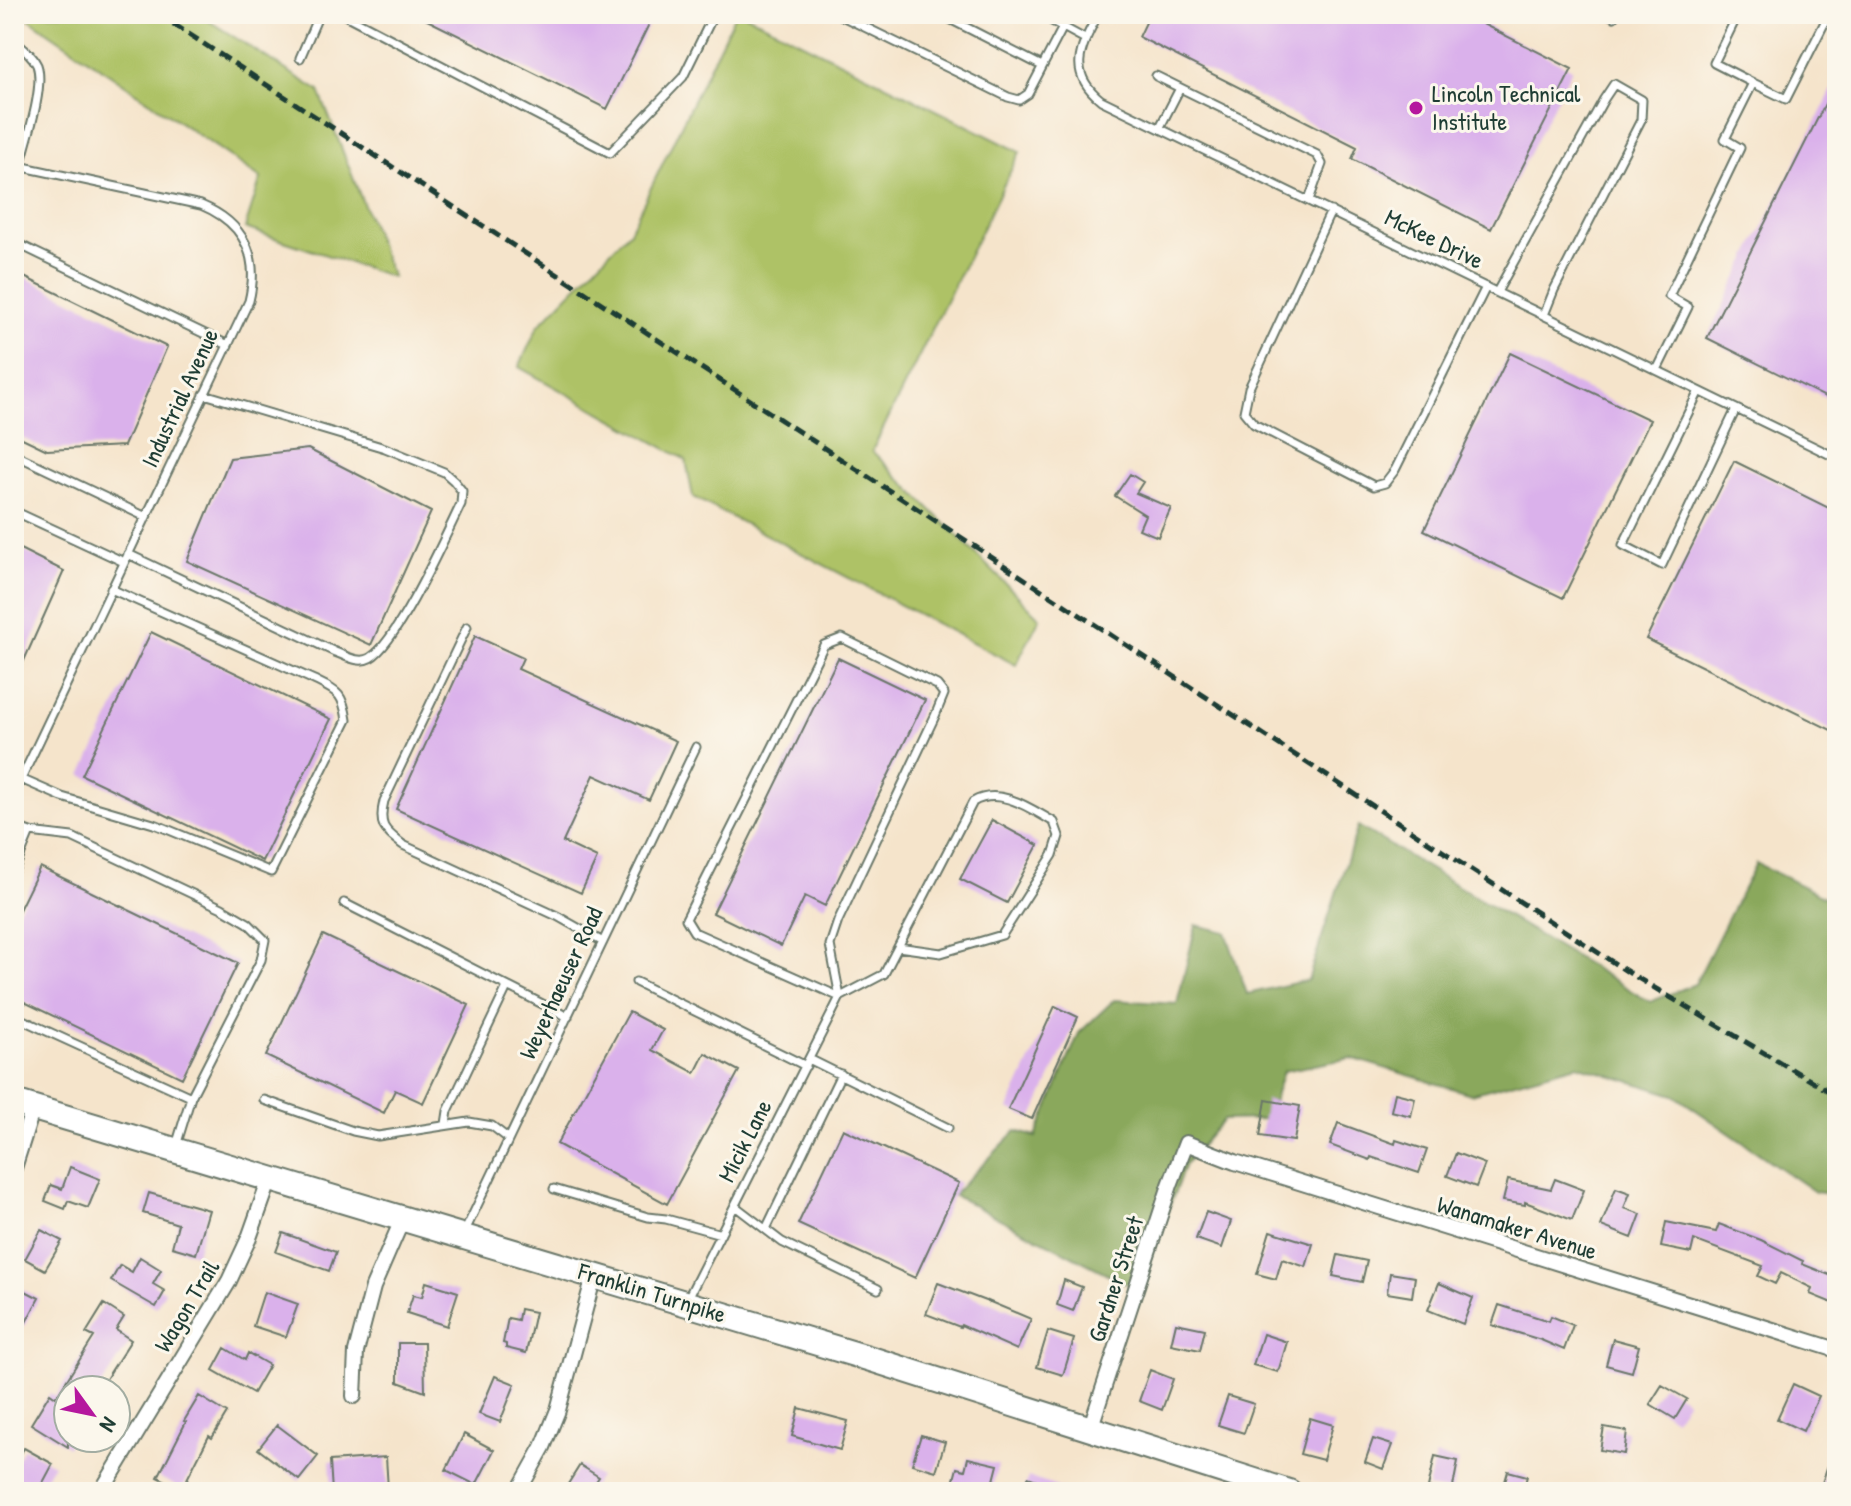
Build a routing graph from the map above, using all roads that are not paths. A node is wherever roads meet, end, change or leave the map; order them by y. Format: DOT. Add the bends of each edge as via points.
graph roads {
  1 [pos="319,14"];
  2 [pos="343,14"];
  3 [pos="714,14"];
  4 [pos="838,14"];
  5 [pos="940,14"];
  6 [pos="1039,14"];
  7 [pos="1098,14"];
  8 [pos="1608,14"];
  9 [pos="1616,14"];
  10 [pos="1738,14"];
  11 [pos="1829,14"];
  12 [pos="361,18"];
  13 [pos="1063,27"];
  14 [pos="1085,39"];
  15 [pos="14,42"];
  16 [pos="300,58"];
  17 [pos="1042,66"];
  18 [pos="1156,76"];
  19 [pos="1753,83"];
  20 [pos="1180,88"];
  21 [pos="1160,127"];
  22 [pos="17,166"];
  23 [pos="1309,200"];
  24 [pos="1331,211"];
  25 [pos="14,242"];
  26 [pos="1486,287"];
  27 [pos="1497,292"];
  28 [pos="1544,315"];
  29 [pos="228,345"];
  30 [pos="1657,370"];
  31 [pos="1699,391"];
  32 [pos="204,394"];
  33 [pos="1736,409"];
  34 [pos="14,454"];
  35 [pos="1837,458"];
  36 [pos="14,511"];
  37 [pos="146,517"];
  38 [pos="126,558"];
  39 [pos="111,589"];
  40 [pos="467,627"];
  41 [pos="696,747"];
  42 [pos="17,778"];
  43 [pos="14,794"];
  44 [pos="14,826"];
  45 [pos="30,832"];
  46 [pos="14,871"];
  47 [pos="344,903"];
  48 [pos="603,942"];
  49 [pos="898,947"];
  50 [pos="636,982"];
  51 [pos="507,987"];
  52 [pos="840,997"];
  53 [pos="14,1016"];
  54 [pos="568,1017"];
  55 [pos="808,1062"];
  56 [pos="841,1074"];
  57 [pos="191,1097"];
  58 [pos="264,1100"];
  59 [pos="24,1105"];
  60 [pos="446,1124"];
  61 [pos="948,1128"];
  62 [pos="509,1139"];
  63 [pos="1186,1143"];
  64 [pos="175,1150"];
  65 [pos="14,1168"];
  66 [pos="270,1179"];
  67 [pos="554,1189"];
  68 [pos="735,1206"];
  69 [pos="403,1218"];
  70 [pos="766,1229"];
  71 [pos="721,1234"];
  72 [pos="462,1236"];
  73 [pos="594,1276"];
  74 [pos="878,1289"];
  75 [pos="686,1303"];
  76 [pos="1837,1350"];
  77 [pos="354,1396"];
  78 [pos="1090,1429"];
  79 [pos="102,1491"];
  80 [pos="518,1492"];
  81 [pos="1289,1492"];
  1 -- 16 [label="lane"];
  2 -- 12 [label="lane"];
  3 -- 12 [label="lane" via="683,77 610,153"];
  4 -- 17 [label="lane" via="1019,100 1028,94"];
  5 -- 17 [label="lane"];
  6 -- 13 [label="lane"];
  7 -- 14 [label="lane, McKee Drive"];
  8 -- 9 [label="lane"];
  10 -- 19 [label="lane" via="1714,63"];
  11 -- 19 [label="lane" via="1786,99"];
  13 -- 14 [label="lane"];
  13 -- 17 [label="lane"];
  14 -- 21 [label="lane, McKee Drive" via="1079,66 1090,91"];
  15 -- 22 [label="lane" via="36,63 39,87"];
  18 -- 20 [label="lane"];
  19 -- 30 [label="lane" via="1725,139 1740,148 1669,296 1688,307"];
  20 -- 21 [label="lane"];
  20 -- 23 [label="lane" via="1317,155 1322,164"];
  21 -- 23 [label="lane, McKee Drive"];
  22 -- 29 [label="lane, Industrial Avenue" via="201,205 230,222 249,251 253,285"];
  23 -- 24 [label="lane, McKee Drive"];
  24 -- 26 [label="lane, McKee Drive"];
  24 -- 26 [label="lane" via="1249,388 1244,412 1254,424 1374,486 1385,483 1395,470"];
  25 -- 29 [label="lane"];
  26 -- 27 [label="lane, McKee Drive"];
  27 -- 28 [label="lane, McKee Drive"];
  27 -- 28 [label="lane" via="1614,84 1642,100 1641,120"];
  28 -- 30 [label="lane, McKee Drive"];
  29 -- 32 [label="lane, Industrial Avenue"];
  30 -- 31 [label="lane, McKee Drive"];
  31 -- 33 [label="lane, McKee Drive"];
  31 -- 33 [label="lane" via="1623,545 1662,565"];
  32 -- 37 [label="lane, Industrial Avenue"];
  32 -- 38 [label="lane" via="385,448 444,472 462,491 461,504 397,629 368,660 335,652"];
  33 -- 35 [label="lane, McKee Drive"];
  34 -- 37 [label="lane"];
  36 -- 38 [label="lane"];
  37 -- 38 [label="lane, Industrial Avenue"];
  38 -- 39 [label="lane, Industrial Avenue"];
  39 -- 42 [label="lane, Industrial Avenue"];
  39 -- 42 [label="lane" via="330,688 344,701 347,720 271,872 157,825"];
  40 -- 48 [label="lane" via="384,801 380,817 386,831 403,845"];
  41 -- 48 [label="lane, Weyerhaeuser Road"];
  42 -- 43 [label="lane, Industrial Avenue"];
  44 -- 45 [label="lane"];
  45 -- 46 [label="lane"];
  45 -- 57 [label="lane" via="72,837 222,908 265,940 261,960"];
  47 -- 51 [label="lane"];
  48 -- 54 [label="lane, Weyerhaeuser Road"];
  49 -- 49 [label="lane" via="973,802 992,796 1017,802 1054,822 1059,836 1053,855 1002,935 941,953"];
  49 -- 52 [label="lane" via="884,974"];
  50 -- 55 [label="lane"];
  51 -- 54 [label="lane"];
  51 -- 60 [label="lane"];
  52 -- 52 [label="lane" via="694,932 686,919 824,645 842,638 937,685 944,694 838,921 830,945"];
  52 -- 55 [label="lane, Micik Lane"];
  53 -- 57 [label="lane"];
  54 -- 62 [label="lane, Weyerhaeuser Road"];
  55 -- 56 [label="lane"];
  55 -- 68 [label="lane, Micik Lane"];
  56 -- 61 [label="lane"];
  56 -- 70 [label="lane"];
  57 -- 64 [label="lane"];
  58 -- 60 [label="lane" via="378,1136"];
  59 -- 64 [label="main road, Franklin Turnpike"];
  59 -- 65 [label="street"];
  60 -- 62 [label="lane" via="492,1126"];
  62 -- 72 [label="lane, Weyerhaeuser Road"];
  63 -- 76 [label="street, Wanamaker Avenue"];
  63 -- 78 [label="street, Gardner Street"];
  64 -- 66 [label="main road, Franklin Turnpike"];
  66 -- 69 [label="main road, Franklin Turnpike"];
  66 -- 79 [label="street, Wagon Trail" via="229,1281"];
  67 -- 71 [label="lane"];
  68 -- 70 [label="lane"];
  68 -- 71 [label="lane, Micik Lane"];
  69 -- 72 [label="main road, Franklin Turnpike"];
  69 -- 77 [label="street" via="373,1287 356,1352"];
  70 -- 74 [label="lane"];
  71 -- 75 [label="lane, Micik Lane"];
  72 -- 73 [label="main road, Franklin Turnpike"];
  73 -- 75 [label="main road, Franklin Turnpike"];
  73 -- 80 [label="street" via="558,1410"];
  75 -- 78 [label="main road, Franklin Turnpike"];
  78 -- 81 [label="main road, Franklin Turnpike"];
}
